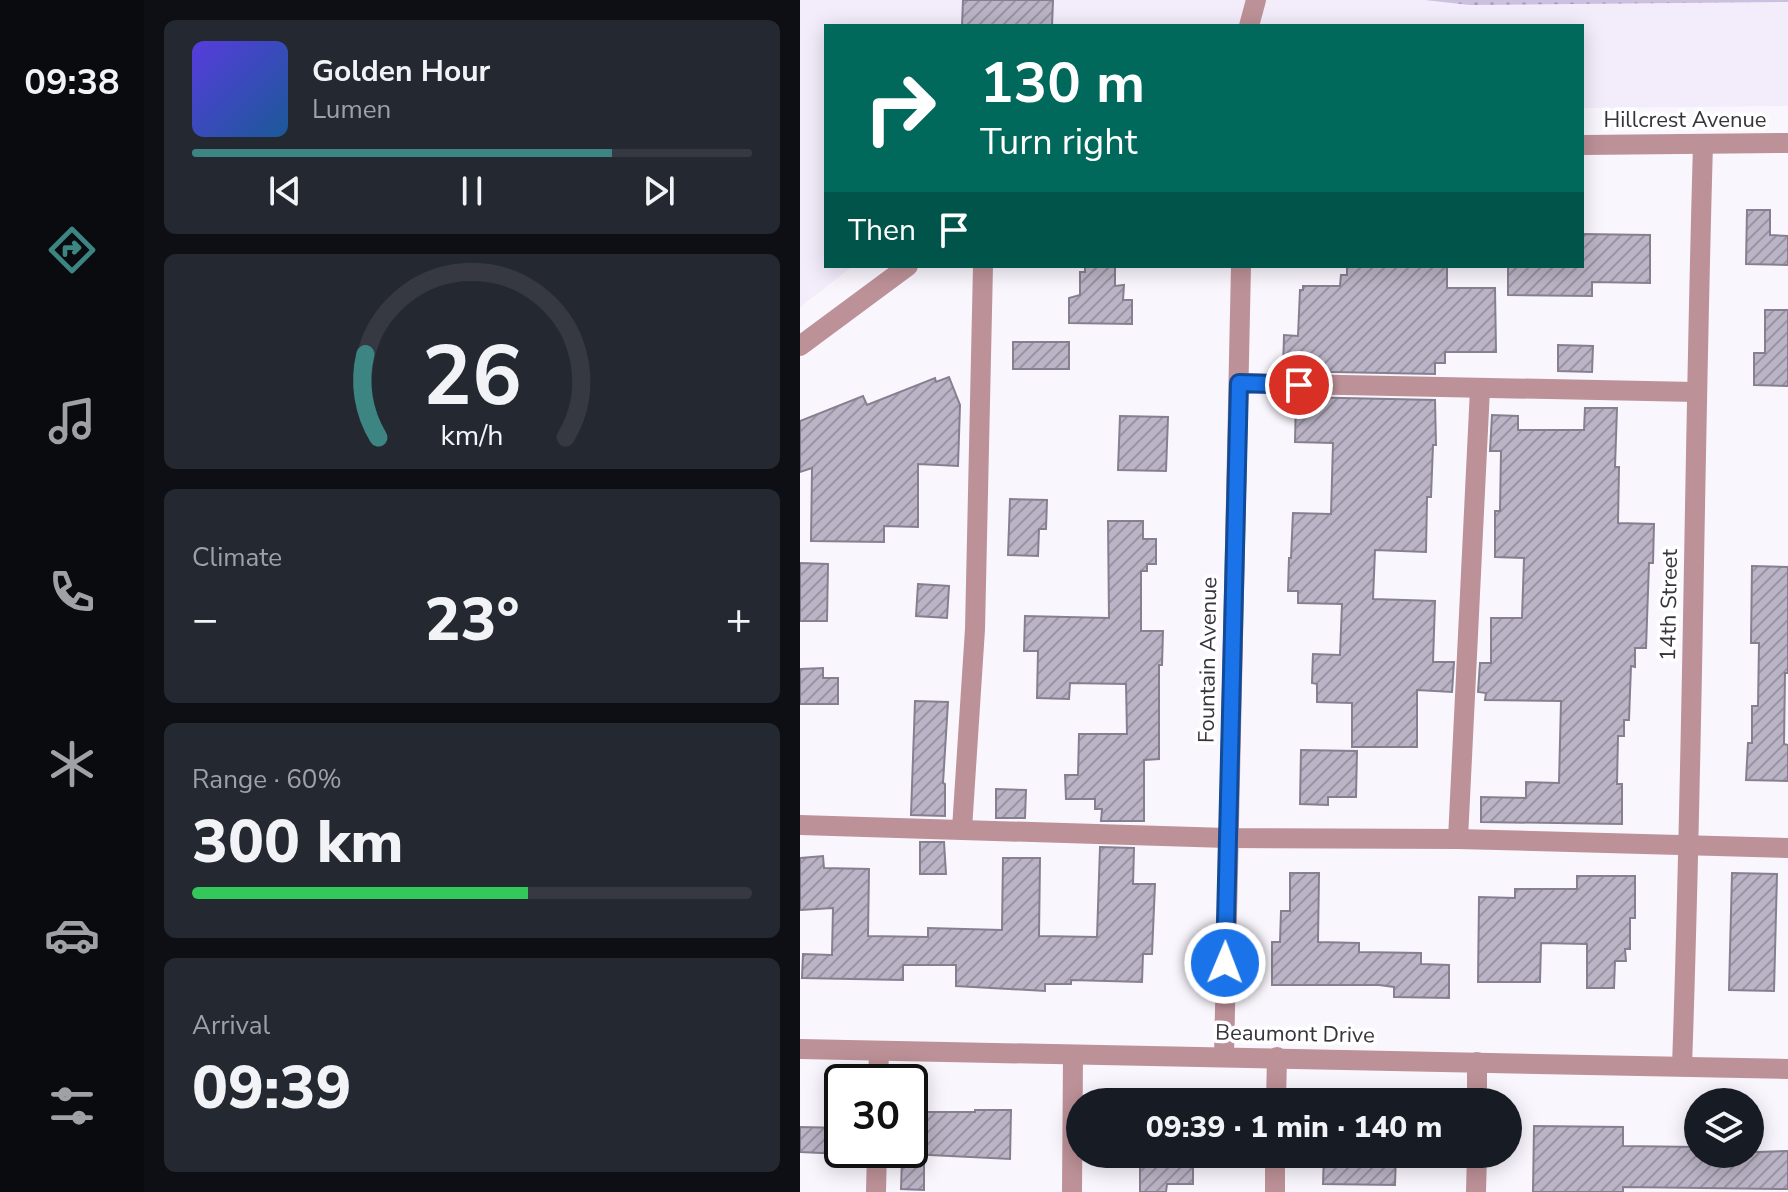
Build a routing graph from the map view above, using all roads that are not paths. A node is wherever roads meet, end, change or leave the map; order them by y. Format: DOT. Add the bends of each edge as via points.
graph roads {
  1 [pos="1788,143"];
  2 [pos="1584,145"];
  3 [pos="1703,145"];
  4 [pos="905,268"];
  5 [pos="983,268"];
  6 [pos="1241,268"];
  7 [pos="800,346"];
  8 [pos="1239,383"];
  9 [pos="1480,389"];
  10 [pos="1696,392"];
  11 [pos="800,825"];
  12 [pos="962,829"];
  13 [pos="1227,838"];
  14 [pos="1458,839"];
  15 [pos="1690,846"];
  16 [pos="1788,848"];
  17 [pos="800,1049"];
  18 [pos="879,1051"];
  19 [pos="1073,1055"];
  20 [pos="1224,1056"];
  21 [pos="1277,1057"];
  22 [pos="1477,1062"];
  23 [pos="879,1064"];
  24 [pos="1682,1066"];
  25 [pos="1788,1069"];
  26 [pos="1276,1088"];
  27 [pos="1477,1088"];
  28 [pos="877,1168"];
  29 [pos="1275,1168"];
  30 [pos="1477,1168"];
  31 [pos="876,1192"];
  32 [pos="1072,1192"];
  33 [pos="1275,1192"];
  34 [pos="1476,1192"];
  1 -- 3 [label="street, Hillcrest Avenue"];
  2 -- 3 [label="street, Hillcrest Avenue"];
  3 -- 10 [label="street, 14th Street"];
  4 -- 7 [label="street"];
  5 -- 12 [label="street" via="975,629"];
  6 -- 8 [label="street, Fountain Avenue"];
  8 -- 9 [label="street"];
  8 -- 13 [label="street, Fountain Avenue"];
  9 -- 10 [label="street"];
  9 -- 14 [label="street"];
  10 -- 15 [label="street, 14th Street"];
  11 -- 12 [label="street"];
  12 -- 13 [label="street"];
  13 -- 14 [label="street"];
  13 -- 20 [label="street, Fountain Avenue"];
  14 -- 15 [label="street"];
  15 -- 16 [label="street"];
  15 -- 24 [label="street, 14th Street"];
  17 -- 18 [label="street, Beaumont Drive"];
  18 -- 19 [label="street, Beaumont Drive"];
  18 -- 23 [label="street"];
  19 -- 20 [label="street, Beaumont Drive"];
  19 -- 32 [label="street"];
  20 -- 21 [label="street, Beaumont Drive"];
  21 -- 22 [label="street, Beaumont Drive"];
  21 -- 26 [label="street"];
  22 -- 24 [label="street, Beaumont Drive"];
  22 -- 27 [label="street"];
  24 -- 25 [label="street, Beaumont Drive"];
  28 -- 31 [label="street"];
  29 -- 33 [label="street"];
  30 -- 34 [label="street"];
}
